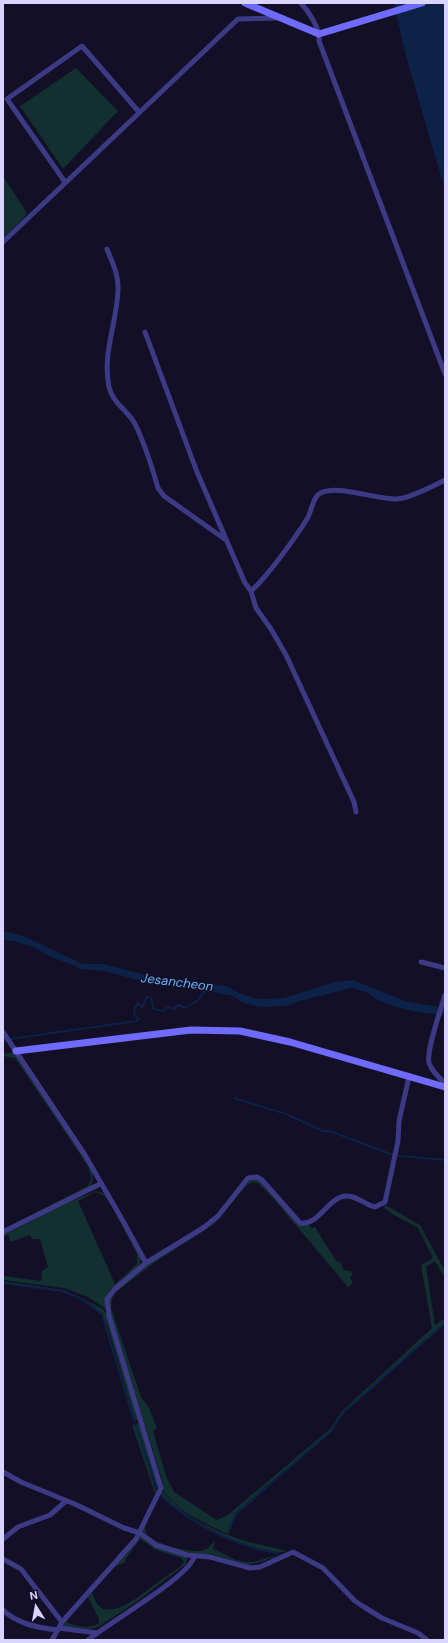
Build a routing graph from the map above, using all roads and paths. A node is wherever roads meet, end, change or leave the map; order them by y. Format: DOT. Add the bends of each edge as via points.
graph roads {
  1 [pos="245,3"];
  2 [pos="422,3"];
  3 [pos="303,4"];
  4 [pos="277,18"];
  5 [pos="319,34"];
  6 [pos="139,112"];
  7 [pos="65,182"];
  8 [pos="3,242"];
  9 [pos="106,249"];
  10 [pos="145,332"];
  11 [pos="445,374"];
  12 [pos="445,480"];
  13 [pos="227,540"];
  14 [pos="251,591"];
  15 [pos="356,812"];
  16 [pos="421,962"];
  17 [pos="445,968"];
  18 [pos="445,995"];
  19 [pos="3,1032"];
  20 [pos="16,1050"];
  21 [pos="409,1077"];
  22 [pos="445,1083"];
  23 [pos="445,1087"];
  24 [pos="100,1184"];
  25 [pos="3,1232"];
  26 [pos="146,1263"];
  27 [pos="3,1472"];
  28 [pos="66,1501"];
  29 [pos="140,1533"];
  30 [pos="3,1538"];
  31 [pos="194,1557"];
  32 [pos="3,1559"];
  33 [pos="3,1610"];
  34 [pos="62,1622"];
  35 [pos="59,1629"];
  36 [pos="97,1633"];
  37 [pos="52,1640"];
  38 [pos="88,1640"];
  39 [pos="427,1640"];
  1 -- 4 [label="street"];
  2 -- 5 [label="street"];
  3 -- 5 [label="street"];
  4 -- 5 [label="street"];
  4 -- 6 [label="street" via="238,19"];
  5 -- 11 [label="street" via="319,41"];
  6 -- 7 [label="street"];
  6 -- 7 [label="street" via="82,46 6,99"];
  7 -- 8 [label="street"];
  9 -- 13 [label="street" via="115,268 118,290 107,352 108,377 115,402 134,423 158,488 164,496"];
  10 -- 13 [label="street" via="192,459"];
  12 -- 14 [label="street" via="398,499 340,491 319,494 299,532"];
  13 -- 14 [label="street" via="245,583"];
  14 -- 15 [label="street" via="256,608 279,642 307,698 354,802"];
  16 -- 17 [label="street"];
  18 -- 22 [label="street" via="429,1060 435,1074"];
  19 -- 20 [label="street"];
  20 -- 21 [label="street" via="192,1030 240,1031 290,1042"];
  20 -- 24 [label="street" via="85,1155"];
  21 -- 23 [label="street"];
  21 -- 26 [label="street" via="398,1121 395,1158 385,1202 382,1205 375,1207 356,1198 344,1196 334,1201 313,1220 300,1223 262,1180 252,1177 245,1181 214,1219"];
  24 -- 25 [label="street"];
  24 -- 26 [label="street"];
  26 -- 29 [label="street" via="107,1299 109,1316 161,1488"];
  27 -- 28 [label="street"];
  28 -- 29 [label="street"];
  28 -- 30 [label="street" via="50,1515 18,1526"];
  29 -- 31 [label="street" via="156,1545"];
  29 -- 34 [label="street" via="129,1550"];
  31 -- 36 [label="street" via="189,1566 169,1582"];
  31 -- 39 [label="street" via="210,1557 250,1568 293,1552 323,1568 364,1607 382,1618 418,1633"];
  32 -- 34 [label="street" via="21,1569"];
  33 -- 35 [label="street" via="19,1621"];
  34 -- 35 [label="street"];
  35 -- 36 [label="street"];
  35 -- 37 [label="street"];
  36 -- 38 [label="street"];
}
